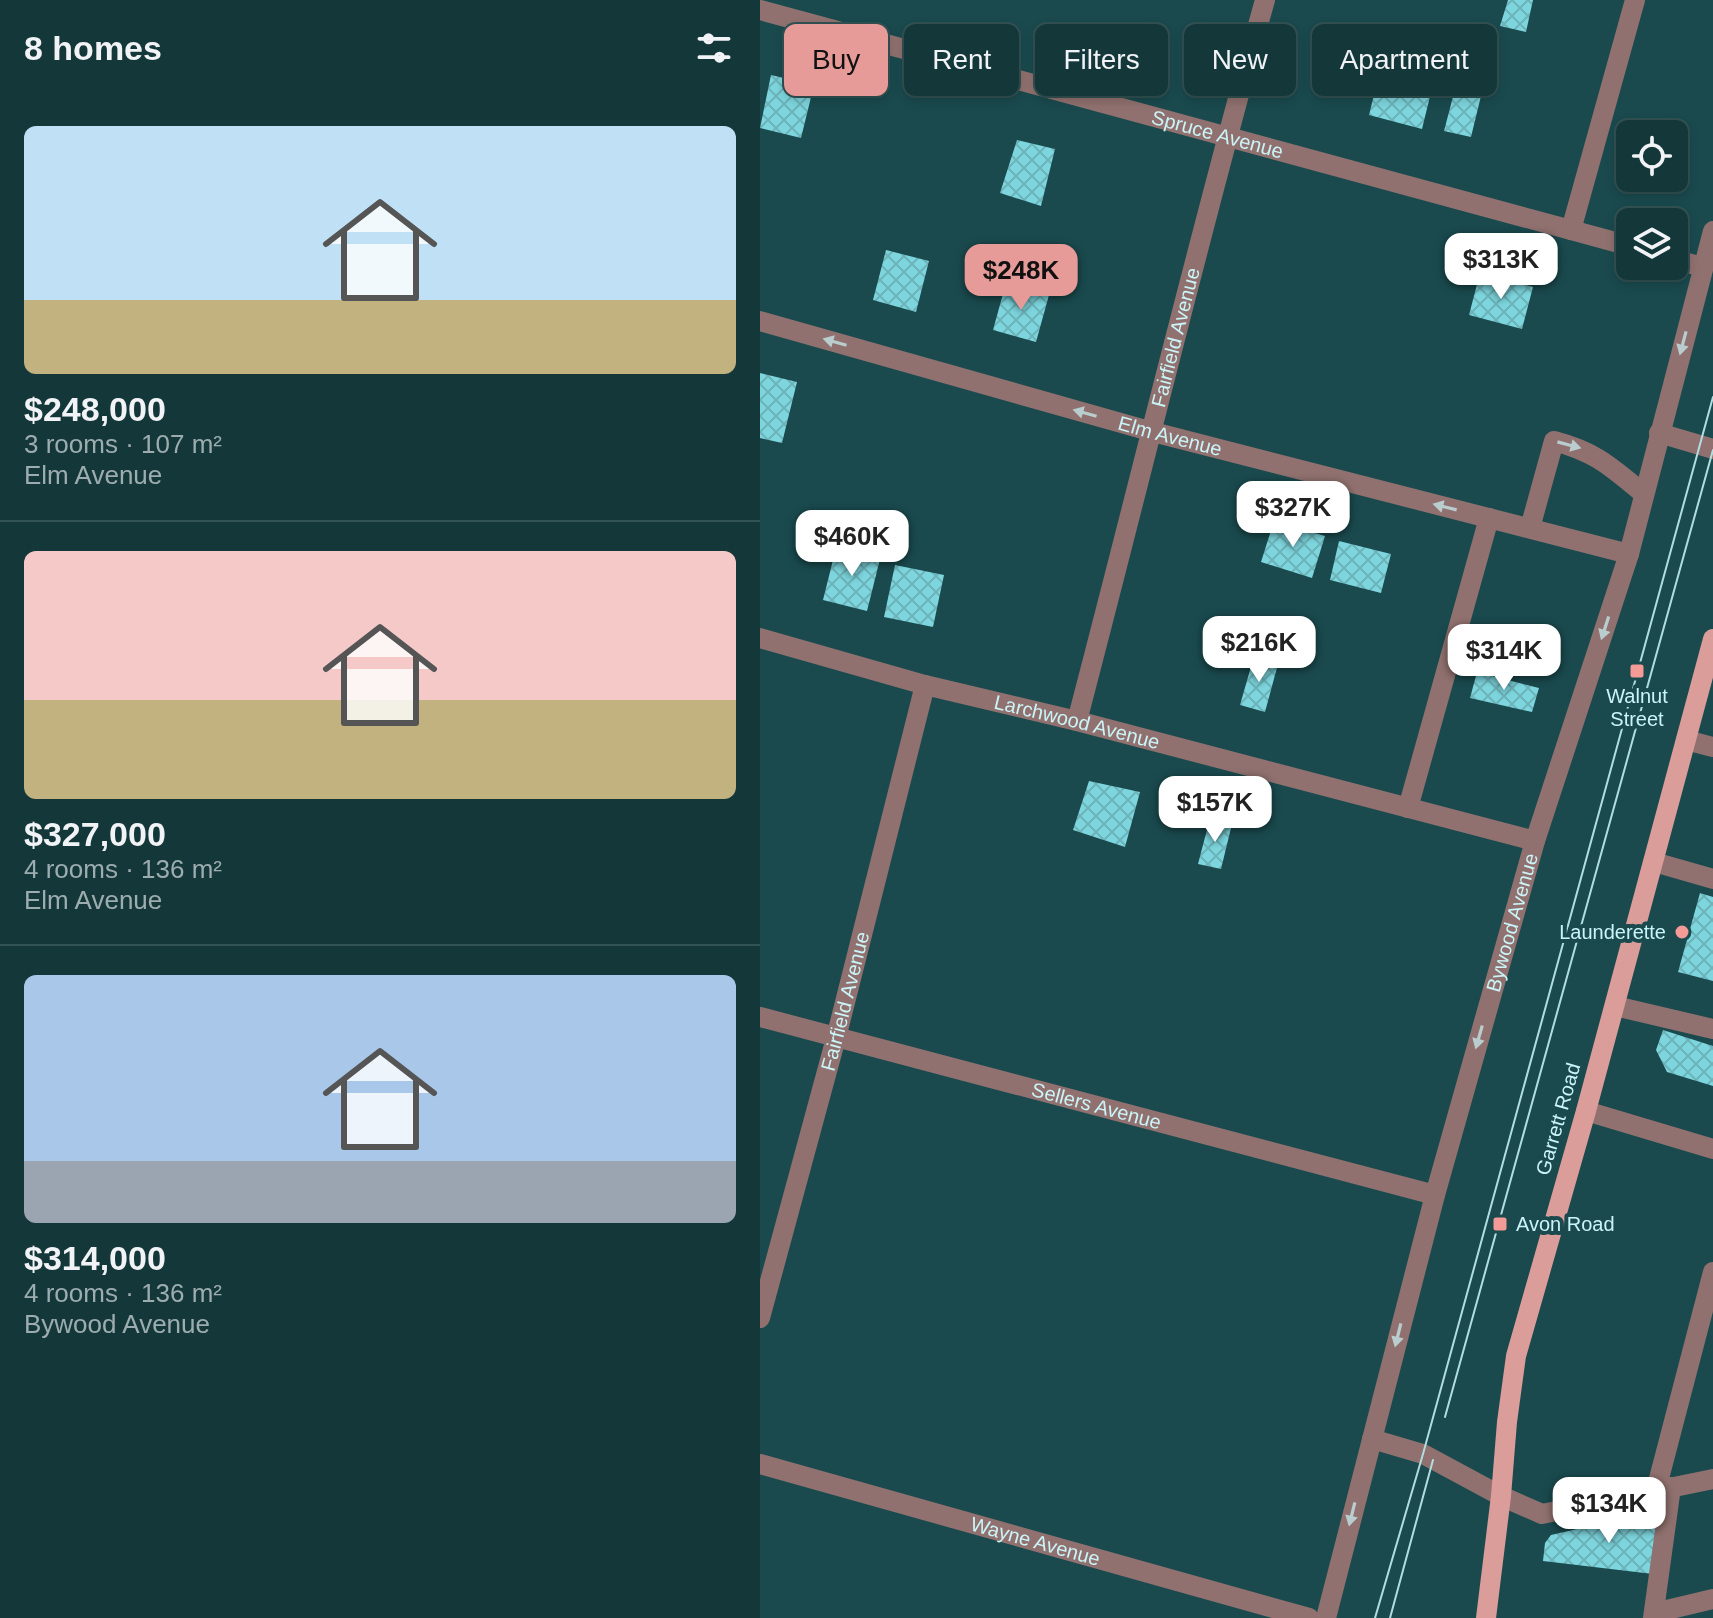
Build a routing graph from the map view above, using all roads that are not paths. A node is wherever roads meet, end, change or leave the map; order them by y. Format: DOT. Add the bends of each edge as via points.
graph roads {
  1 [pos="1265,0"];
  2 [pos="1635,0"];
  3 [pos="760,10"];
  4 [pos="1227,136"];
  5 [pos="1571,230"];
  6 [pos="1713,231"];
  7 [pos="1616,242"];
  8 [pos="1688,263"];
  9 [pos="1702,267"];
  10 [pos="760,321"];
  11 [pos="1153,432"];
  12 [pos="1659,433"];
  13 [pos="1713,449"];
  14 [pos="1644,494"];
  15 [pos="1489,518"];
  16 [pos="1530,528"];
  17 [pos="1629,554"];
  18 [pos="760,638"];
  19 [pos="1713,639"];
  20 [pos="1707,684"];
  21 [pos="925,685"];
  22 [pos="1077,721"];
  23 [pos="1686,740"];
  24 [pos="1713,747"];
  25 [pos="1408,808"];
  26 [pos="1535,841"];
  27 [pos="1654,862"];
  28 [pos="1713,879"];
  29 [pos="1615,1006"];
  30 [pos="760,1017"];
  31 [pos="1713,1029"];
  32 [pos="836,1038"];
  33 [pos="1586,1111"];
  34 [pos="1713,1149"];
  35 [pos="1435,1195"];
  36 [pos="1713,1272"];
  37 [pos="760,1318"];
  38 [pos="1372,1439"];
  39 [pos="760,1464"];
  40 [pos="1713,1479"];
  41 [pos="1663,1489"];
  42 [pos="1501,1496"];
  43 [pos="1713,1599"];
  44 [pos="1653,1616"];
  45 [pos="1309,1618"];
  46 [pos="1326,1618"];
  47 [pos="1486,1618"];
  1 -- 4 [label="street, Fairfield Avenue"];
  2 -- 5 [label="street"];
  3 -- 4 [label="street, Spruce Avenue"];
  4 -- 5 [label="street, Spruce Avenue"];
  4 -- 11 [label="street, Fairfield Avenue"];
  5 -- 7 [label="street, Spruce Avenue"];
  6 -- 9 [label="street, Bywood Avenue"];
  8 -- 9 [label="street"];
  9 -- 12 [label="street, Bywood Avenue, one-way"];
  11 -- 10 [label="street, Elm Avenue, one-way"];
  15 -- 11 [label="street, Elm Avenue, one-way"];
  11 -- 22 [label="street, Fairfield Avenue"];
  12 -- 13 [label="street"];
  12 -- 14 [label="street, Bywood Avenue"];
  16 -- 14 [label="street, one-way" via="1554,441 1584,449"];
  14 -- 17 [label="street, Bywood Avenue"];
  15 -- 16 [label="street, Elm Avenue"];
  15 -- 25 [label="street"];
  16 -- 17 [label="street, Elm Avenue"];
  17 -- 26 [label="street, Bywood Avenue, one-way"];
  18 -- 21 [label="street, Larchwood Avenue"];
  19 -- 20 [label="main road, Garrett Road"];
  20 -- 23 [label="main road, Garrett Road"];
  21 -- 22 [label="street, Larchwood Avenue"];
  21 -- 32 [label="street, Fairfield Avenue"];
  22 -- 25 [label="street, Larchwood Avenue"];
  23 -- 24 [label="street"];
  23 -- 27 [label="main road, Garrett Road"];
  25 -- 26 [label="street, Larchwood Avenue"];
  26 -- 35 [label="street, Bywood Avenue, one-way"];
  27 -- 28 [label="street"];
  27 -- 29 [label="main road, Garrett Road"];
  29 -- 31 [label="street"];
  29 -- 33 [label="main road, Garrett Road"];
  30 -- 32 [label="street, Sellers Avenue"];
  32 -- 35 [label="street, Sellers Avenue"];
  32 -- 37 [label="street, Fairfield Avenue"];
  33 -- 34 [label="street"];
  33 -- 42 [label="main road, Garrett Road" via="1516,1356"];
  35 -- 38 [label="street, Bywood Avenue, one-way"];
  36 -- 41 [label="street"];
  38 -- 42 [label="street" via="1423,1454"];
  38 -- 46 [label="street, Bywood Avenue, one-way"];
  39 -- 45 [label="street, Wayne Avenue"];
  40 -- 41 [label="street"];
  41 -- 42 [label="street" via="1542,1514"];
  41 -- 44 [label="street"];
  42 -- 47 [label="main road, Garrett Road"];
  43 -- 44 [label="street"];
}
